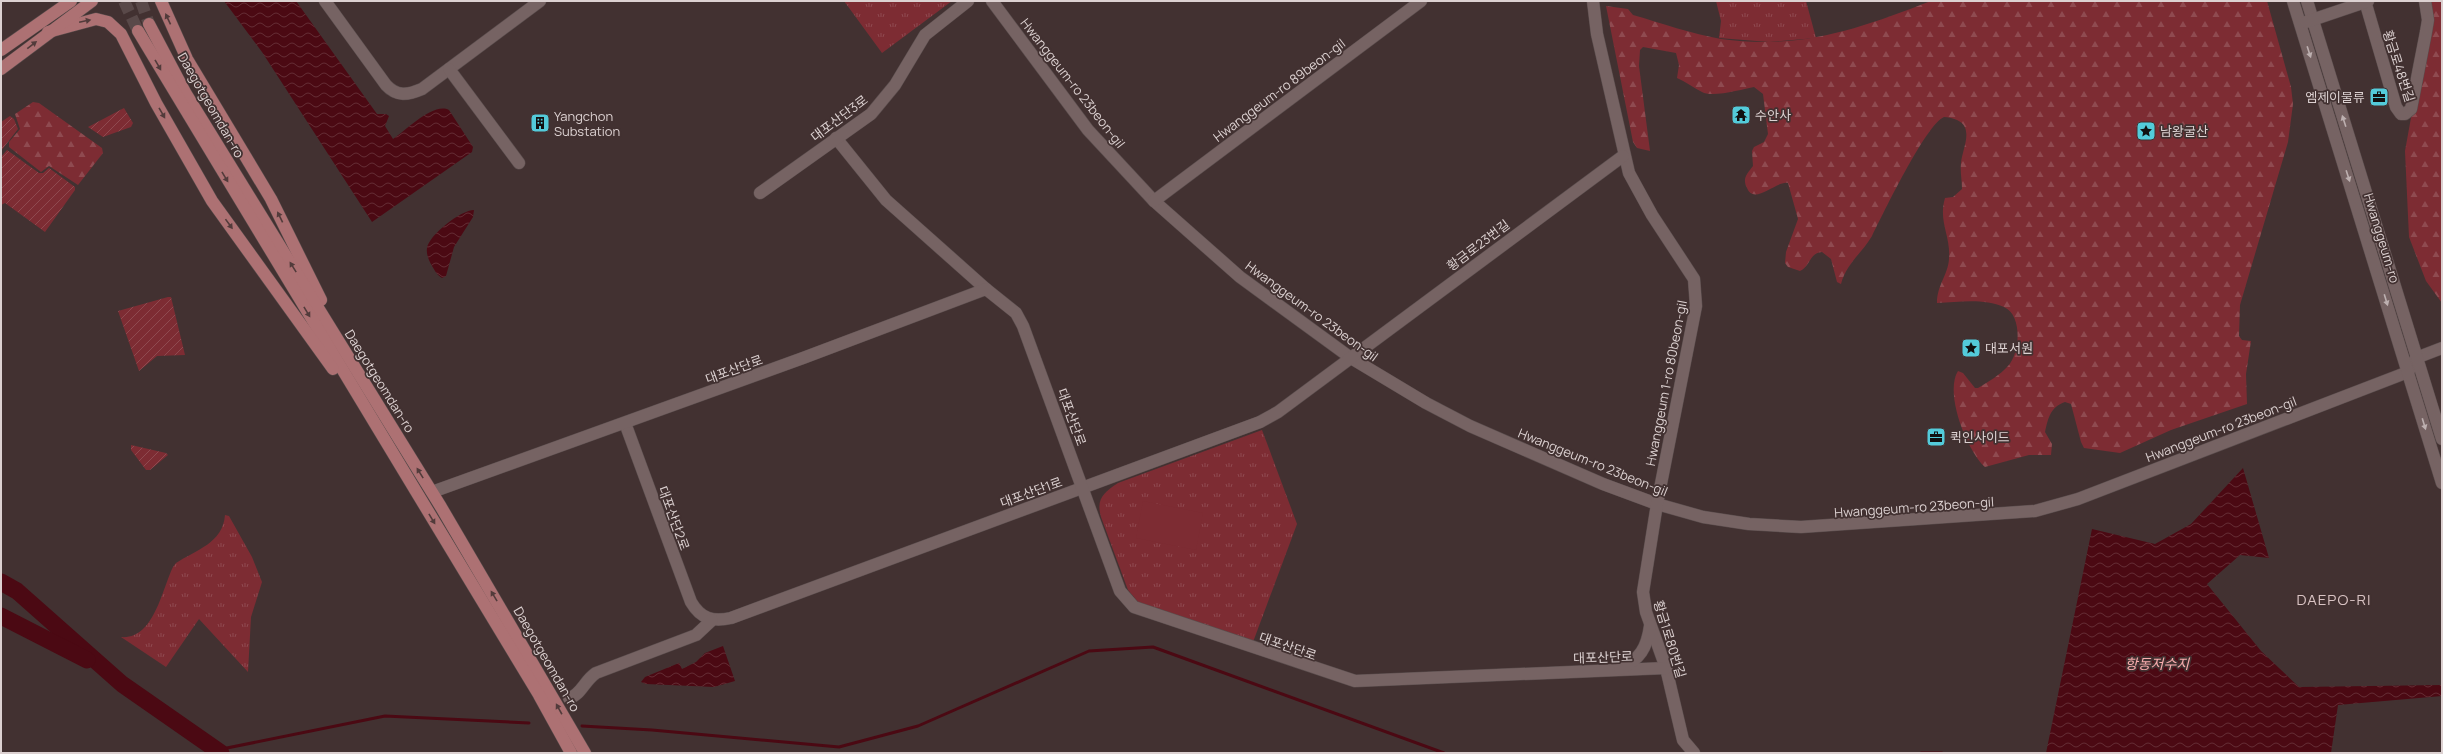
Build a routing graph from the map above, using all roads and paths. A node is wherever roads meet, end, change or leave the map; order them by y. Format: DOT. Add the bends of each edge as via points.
graph roads {
  1 [pos="64,1"];
  2 [pos="71,1"];
  3 [pos="92,1"];
  4 [pos="161,1"];
  5 [pos="325,1"];
  6 [pos="540,1"];
  7 [pos="968,1"];
  8 [pos="992,1"];
  9 [pos="1421,1"];
  10 [pos="1593,1"];
  11 [pos="2293,1"];
  12 [pos="2307,1"];
  13 [pos="2366,1"];
  14 [pos="2425,1"];
  15 [pos="49,17"];
  16 [pos="2313,19"];
  17 [pos="150,24"];
  18 [pos="2300,24"];
  19 [pos="138,31"];
  20 [pos="48,32"];
  21 [pos="1,50"];
  22 [pos="1,69"];
  23 [pos="448,69"];
  24 [pos="836,138"];
  25 [pos="1624,156"];
  26 [pos="519,162"];
  27 [pos="760,193"];
  28 [pos="1154,201"];
  29 [pos="986,289"];
  30 [pos="2442,348"];
  31 [pos="1351,358"];
  32 [pos="2416,358"];
  33 [pos="353,365"];
  34 [pos="2408,372"];
  35 [pos="625,424"];
  36 [pos="2442,439"];
  37 [pos="393,454"];
  38 [pos="2442,483"];
  39 [pos="1082,488"];
  40 [pos="432,492"];
  41 [pos="1657,504"];
  42 [pos="708,619"];
  43 [pos="1650,625"];
  44 [pos="1666,668"];
  45 [pos="1617,670"];
  46 [pos="569,698"];
  47 [pos="570,753"];
  48 [pos="584,753"];
  49 [pos="1694,753"];
  1 -- 15 [label="main road"];
  2 -- 15 [label="main road"];
  3 -- 20 [label="main road"];
  33 -- 4 [label="main road, one-way" via="271,199 188,59"];
  5 -- 23 [label="street" via="391,91 404,95 411,93"];
  6 -- 23 [label="street"];
  7 -- 24 [label="street, 대포산단3로" via="925,35 878,107"];
  8 -- 28 [label="street, Hwanggeum-ro 23beon-gil" via="1088,130"];
  9 -- 28 [label="street, Hwanggeum-ro 89beon-gil"];
  10 -- 25 [label="street, Hwanggeum 1-ro 80beon-gil" via="1597,34"];
  11 -- 18 [label="street, Hwanggeum-ro"];
  12 -- 16 [label="street, Hwanggeum-ro"];
  13 -- 14 [label="street, 황금로48번길" via="2396,108 2401,114 2405,114 2411,109 2427,26"];
  13 -- 16 [label="street, 황금로48번길"];
  15 -- 21 [label="main road"];
  16 -- 18 [label="street, 황금로48번길"];
  32 -- 16 [label="street, Hwanggeum-ro, one-way"];
  33 -- 17 [label="main road, Daegotgeomdan-ro, one-way" via="186,94"];
  18 -- 34 [label="street, Hwanggeum-ro, one-way"];
  19 -- 37 [label="main road, Daegotgeomdan-ro, one-way"];
  22 -- 20 [label="main road, one-way"];
  20 -- 37 [label="main road, one-way" via="96,19 108,22 121,34 156,103 212,201"];
  23 -- 26 [label="street"];
  24 -- 27 [label="street, 대포산단3로"];
  24 -- 29 [label="street" via="886,200"];
  25 -- 31 [label="street, 황금로23번길"];
  25 -- 41 [label="street, Hwanggeum 1-ro 80beon-gil" via="1638,193 1688,267 1697,294"];
  28 -- 31 [label="street, Hwanggeum-ro 23beon-gil" via="1240,277"];
  29 -- 35 [label="street, 대포산단로"];
  29 -- 39 [label="street, 대포산단로" via="1020,318"];
  30 -- 32 [label="street"];
  31 -- 39 [label="street, 대포산단1로" via="1278,412 1260,422"];
  31 -- 41 [label="street, Hwanggeum-ro 23beon-gil" via="1470,426 1603,484"];
  32 -- 34 [label="street"];
  32 -- 36 [label="street, Hwanggeum-ro"];
  40 -- 33 [label="main road, Daegotgeomdan-ro, one-way"];
  34 -- 38 [label="street, Hwanggeum-ro, one-way"];
  34 -- 41 [label="street, Hwanggeum-ro 23beon-gil" via="2086,496 2036,511 1839,526 1780,527 1727,522"];
  35 -- 40 [label="street, 대포산단로"];
  35 -- 42 [label="street, 대포산단2로" via="686,590 695,609"];
  37 -- 47 [label="main road, Daegotgeomdan-ro, one-way" via="539,695"];
  39 -- 42 [label="street, 대포산단1로" via="749,612 724,619"];
  39 -- 45 [label="street, 대포산단로" via="1124,598 1134,607 1209,634 1354,681"];
  48 -- 40 [label="main road, Daegotgeomdan-ro, one-way"];
  41 -- 43 [label="street, 황금1로80번길" via="1643,592"];
  42 -- 46 [label="street" via="696,635 596,673 585,681 578,694"];
  43 -- 44 [label="street, 황금1로80번길"];
  43 -- 45 [label="street" via="1643,652 1636,660"];
  44 -- 45 [label="street, 대포산단로"];
  44 -- 49 [label="street, 황금1로80번길" via="1683,740"];
}
